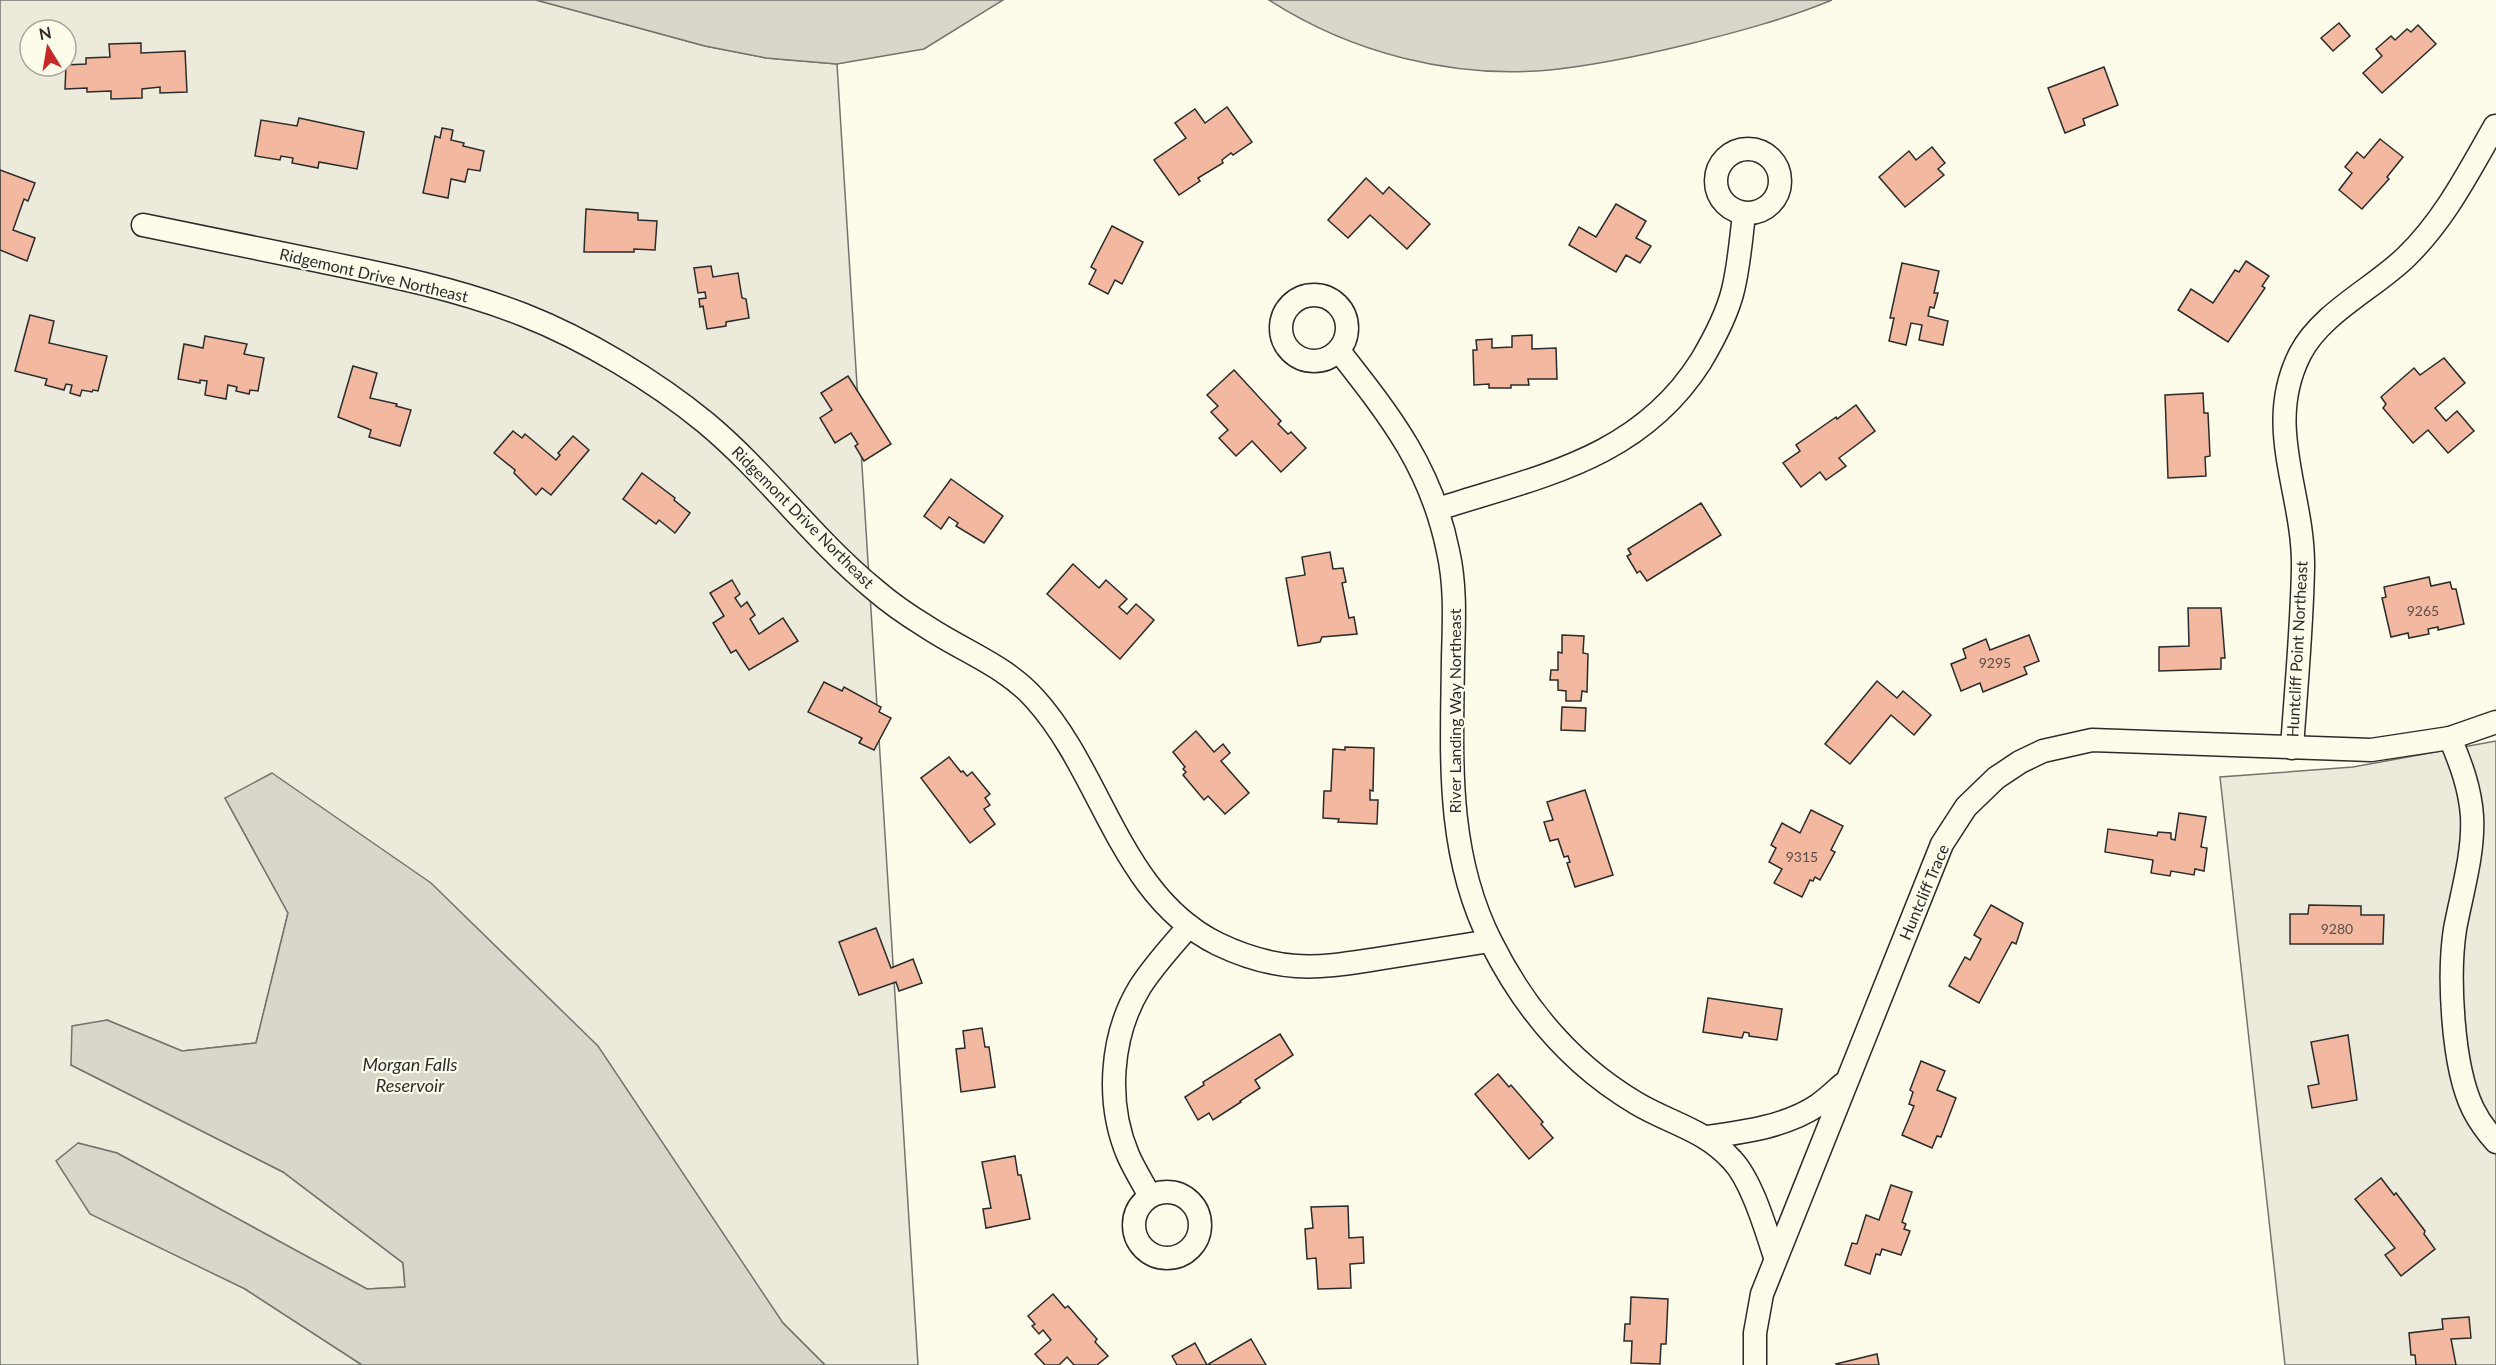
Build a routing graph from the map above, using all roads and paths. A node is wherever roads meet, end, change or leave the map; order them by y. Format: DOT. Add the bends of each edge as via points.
graph roads {
  1 [pos="2495,126"];
  2 [pos="1744,213"];
  3 [pos="143,225"];
  4 [pos="1339,351"];
  5 [pos="1438,509"];
  6 [pos="2496,722"];
  7 [pos="2450,738"];
  8 [pos="2292,748"];
  9 [pos="1189,926"];
  10 [pos="1490,941"];
  11 [pos="1846,1082"];
  12 [pos="1708,1137"];
  13 [pos="2496,1142"];
  14 [pos="1150,1196"];
  15 [pos="1775,1257"];
  16 [pos="1755,1365"];
  1 -- 8 [label="street, Huntcliff Point Northeast" via="2439,222 2398,265 2316,332 2301,353 2289,381 2283,431 2303,566"];
  2 -- 5 [label="street" via="1733,292 1715,339 1688,380 1654,417 1622,441 1582,462"];
  3 -- 9 [label="street, Ridgemont Drive Northeast" via="395,276 487,302 574,337 662,390 743,456 874,590 927,627 998,668 1033,696 1064,735 1145,880"];
  4 -- 5 [label="street, River Landing Way Northeast" via="1410,448"];
  5 -- 10 [label="street, River Landing Way Northeast" via="1454,597 1454,816 1468,882"];
  6 -- 7 [label="street, Huntcliff Trace"];
  7 -- 8 [label="street, Huntcliff Trace" via="2371,750"];
  7 -- 13 [label="street" via="2465,775 2472,817 2452,966 2455,1032 2472,1107"];
  8 -- 11 [label="street, Huntcliff Trace" via="2092,740 2043,751 1995,778 1966,807 1942,844"];
  9 -- 10 [label="street, Ridgemont Drive Northeast" via="1242,955 1299,967 1337,965"];
  9 -- 14 [label="street" via="1139,989 1125,1018 1116,1052 1118,1123 1128,1155"];
  10 -- 12 [label="street, River Landing Way Northeast" via="1528,1005 1576,1058 1636,1103"];
  11 -- 12 [label="street" via="1817,1106 1790,1118 1756,1130"];
  11 -- 15 [label="street, Huntcliff Trace"];
  12 -- 15 [label="street, River Landing Way Northeast" via="1734,1161 1742,1175"];
  15 -- 16 [label="street, Huntcliff Trace" via="1762,1294 1755,1333"];
}
